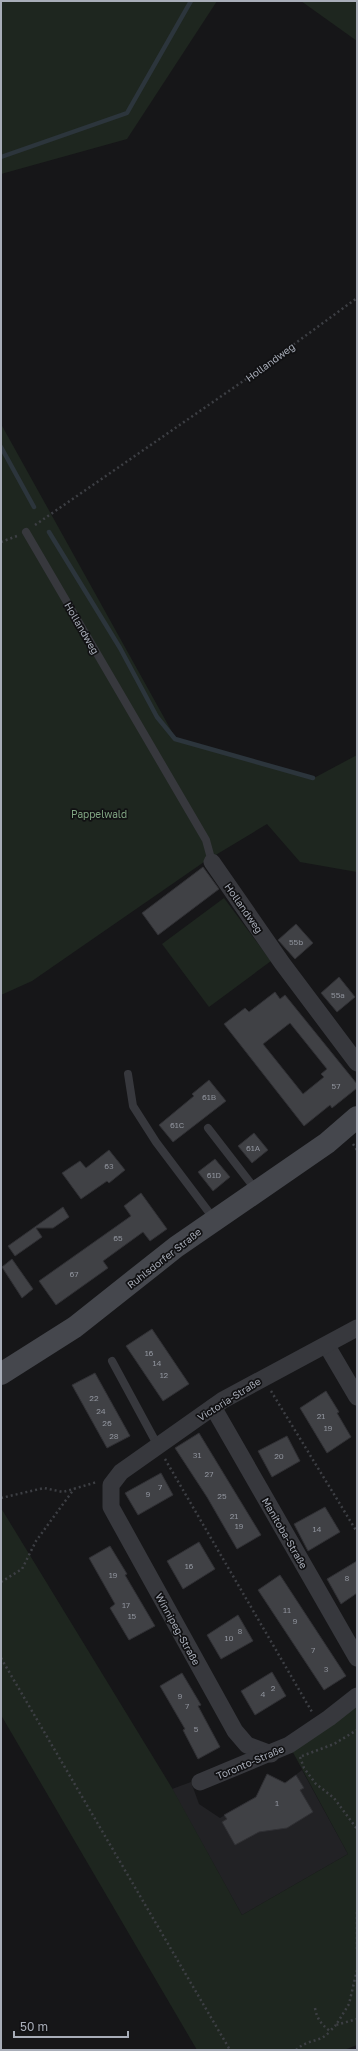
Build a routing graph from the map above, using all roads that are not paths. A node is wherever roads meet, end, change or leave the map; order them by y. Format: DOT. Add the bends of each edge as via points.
graph roads {
  1 [pos="26,532"];
  2 [pos="212,862"];
  3 [pos="357,1063"];
  4 [pos="128,1074"];
  5 [pos="357,1117"];
  6 [pos="208,1128"];
  7 [pos="354,1136"];
  8 [pos="327,1143"];
  9 [pos="257,1190"];
  10 [pos="214,1219"];
  11 [pos="357,1328"];
  12 [pos="327,1346"];
  13 [pos="112,1361"];
  14 [pos="1,1374"];
  15 [pos="357,1397"];
  16 [pos="213,1407"];
  17 [pos="158,1446"];
  18 [pos="111,1485"];
  19 [pos="357,1658"];
  20 [pos="357,1696"];
  21 [pos="271,1754"];
  22 [pos="200,1782"];
  1 -- 2 [label="lane, Hollandweg" via="206,840"];
  2 -- 3 [label="street, Hollandweg" via="282,963"];
  4 -- 10 [label="lane" via="133,1106 156,1142"];
  5 -- 8 [label="main road, Ruhlsdorfer Straße"];
  6 -- 9 [label="lane"];
  7 -- 8 [label="main road, Ruhlsdorfer Straße"];
  8 -- 9 [label="main road, Ruhlsdorfer Straße"];
  9 -- 10 [label="main road, Ruhlsdorfer Straße"];
  10 -- 14 [label="main road, Ruhlsdorfer Straße" via="75,1327"];
  11 -- 12 [label="street, Victoria-Straße"];
  12 -- 15 [label="street"];
  12 -- 16 [label="street, Victoria-Straße"];
  13 -- 17 [label="lane"];
  16 -- 17 [label="street, Victoria-Straße"];
  16 -- 19 [label="street, Manitoba-Straße"];
  17 -- 18 [label="street, Victoria-Straße" via="121,1472"];
  18 -- 21 [label="street, Winnipeg-Straße" via="111,1507 235,1731 247,1745"];
  20 -- 21 [label="street, Toronto-Straße" via="320,1725"];
  21 -- 22 [label="street, Toronto-Straße"];
}
